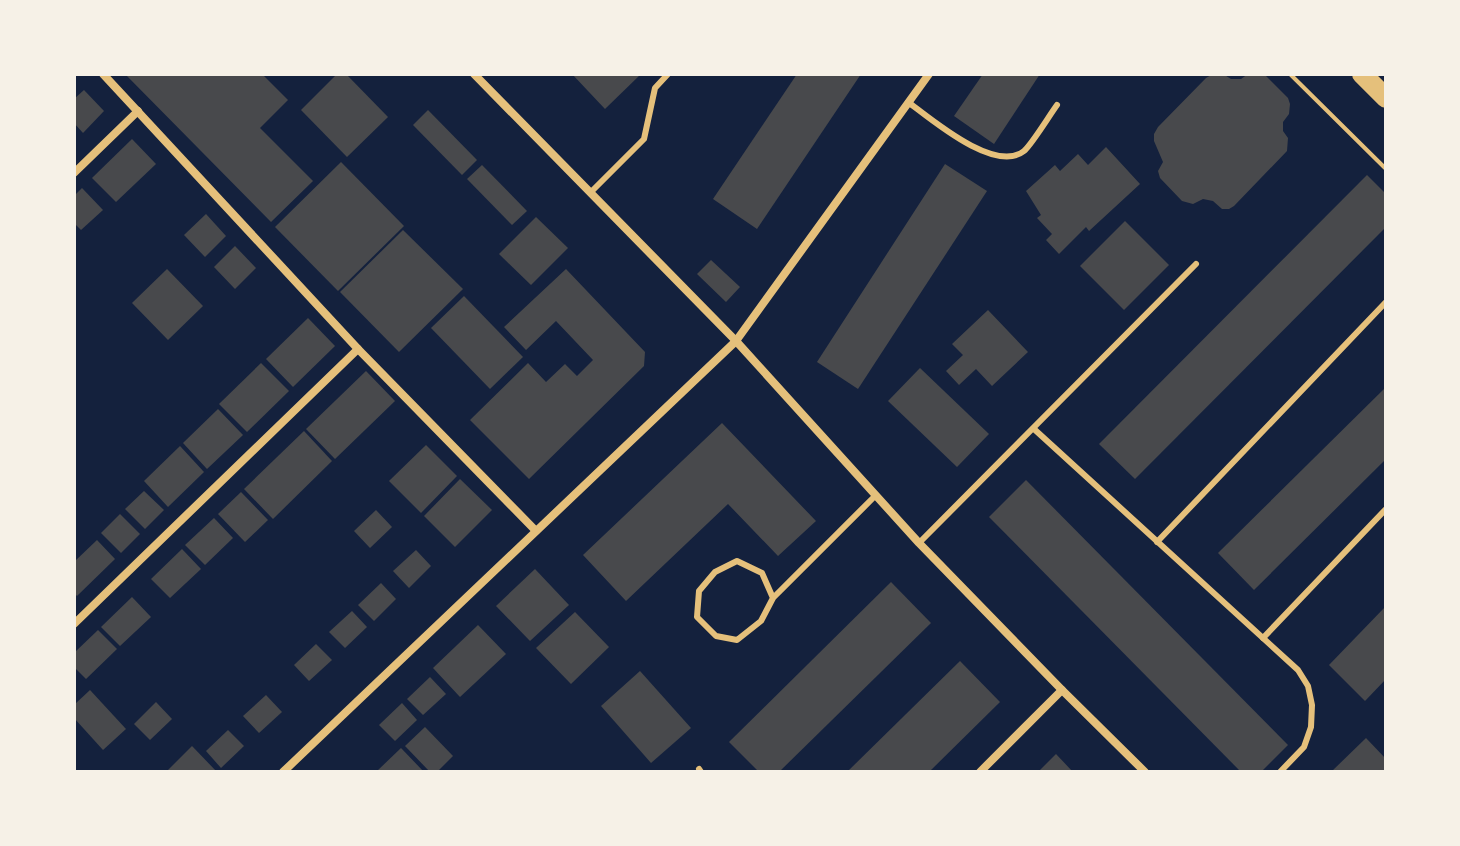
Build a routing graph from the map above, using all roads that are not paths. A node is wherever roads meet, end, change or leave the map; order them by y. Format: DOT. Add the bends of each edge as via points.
graph roads {
  1 [pos="103,74"];
  2 [pos="474,74"];
  3 [pos="668,74"];
  4 [pos="929,74"];
  5 [pos="1362,74"];
  6 [pos="1386,98"];
  7 [pos="908,102"];
  8 [pos="1057,105"];
  9 [pos="138,111"];
  10 [pos="74,173"];
  11 [pos="590,193"];
  12 [pos="1196,264"];
  13 [pos="1386,302"];
  14 [pos="736,341"];
  15 [pos="358,349"];
  16 [pos="1034,429"];
  17 [pos="876,495"];
  18 [pos="1386,509"];
  19 [pos="536,531"];
  20 [pos="1157,542"];
  21 [pos="919,543"];
  22 [pos="773,598"];
  23 [pos="74,624"];
  24 [pos="1263,638"];
  25 [pos="1062,690"];
  26 [pos="283,772"];
  27 [pos="980,772"];
  28 [pos="1145,772"];
  29 [pos="1280,772"];
  1 -- 9 [label="street"];
  2 -- 11 [label="street"];
  3 -- 11 [label="lane" via="655,88 644,139"];
  4 -- 7 [label="street"];
  5 -- 6 [label="main road"];
  7 -- 8 [label="lane" via="956,138 991,155 1012,156 1023,151"];
  7 -- 14 [label="street"];
  9 -- 10 [label="street"];
  9 -- 15 [label="street"];
  11 -- 14 [label="street"];
  12 -- 16 [label="lane"];
  13 -- 20 [label="lane"];
  14 -- 17 [label="street"];
  14 -- 19 [label="street"];
  15 -- 19 [label="street"];
  15 -- 23 [label="street"];
  16 -- 20 [label="lane"];
  16 -- 21 [label="lane"];
  17 -- 21 [label="street"];
  17 -- 22 [label="lane"];
  18 -- 24 [label="lane"];
  19 -- 26 [label="street"];
  20 -- 24 [label="lane"];
  21 -- 25 [label="street"];
  22 -- 22 [label="lane" via="761,621 737,640 716,636 697,617 699,591 715,572 737,561 762,573"];
  24 -- 29 [label="lane" via="1298,670 1312,705 1304,747"];
  25 -- 27 [label="street"];
  25 -- 28 [label="street"];
}
